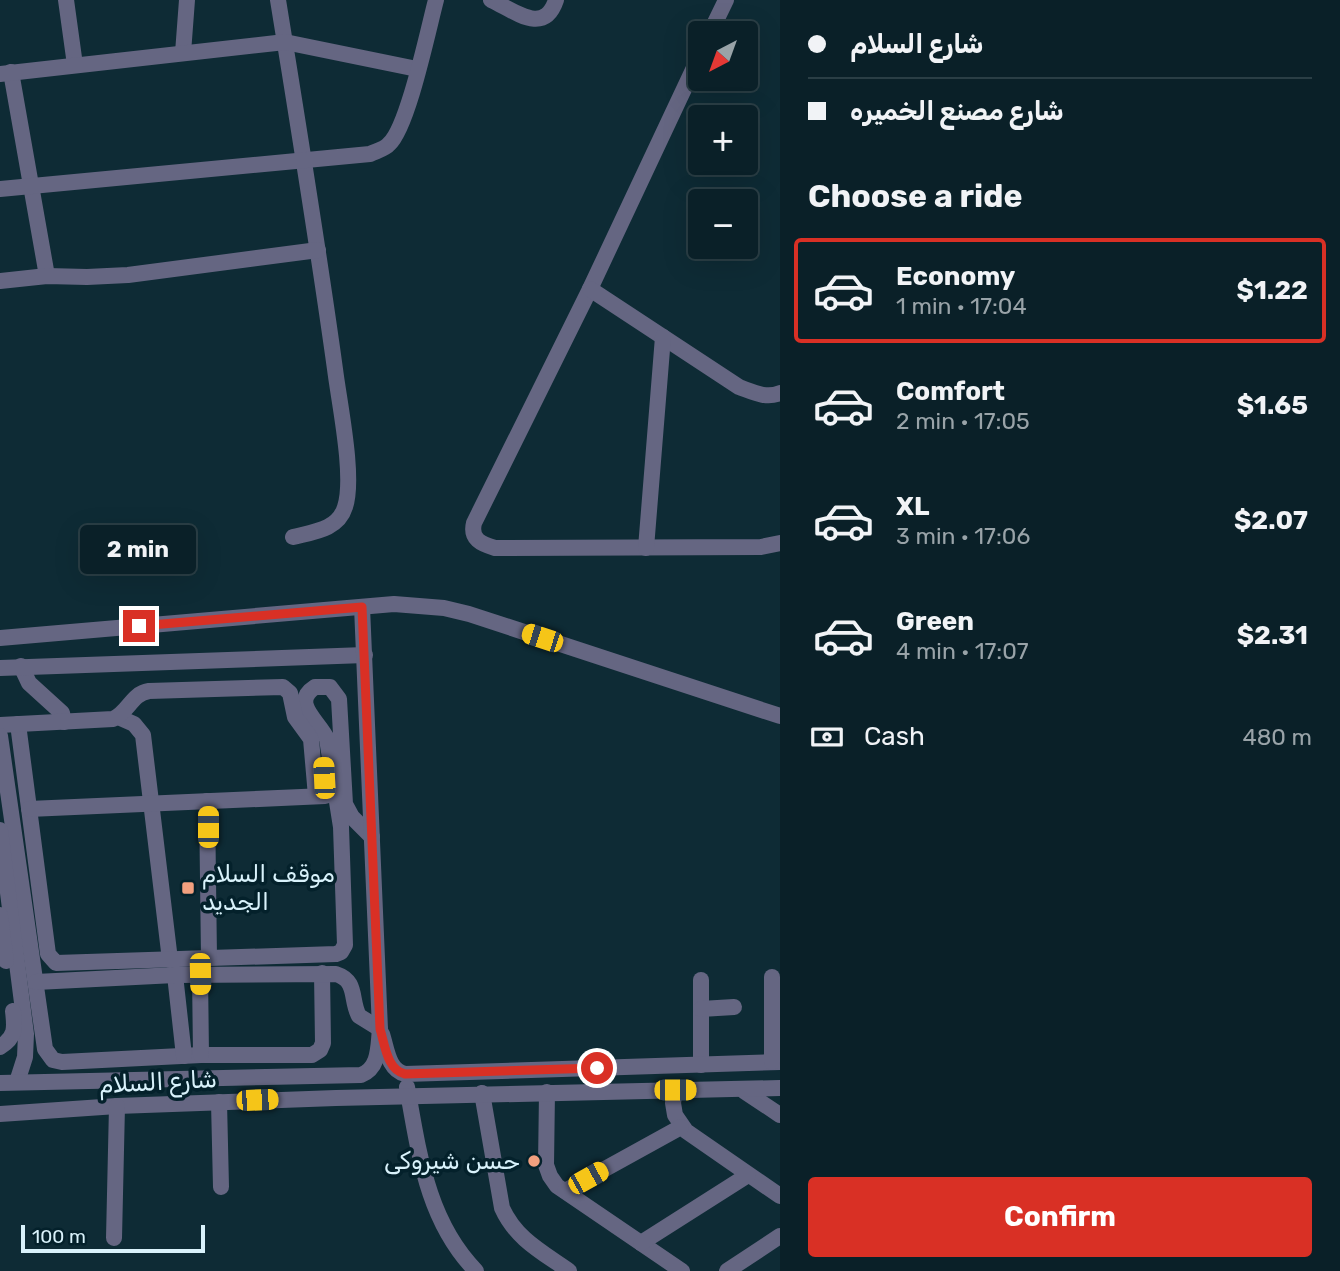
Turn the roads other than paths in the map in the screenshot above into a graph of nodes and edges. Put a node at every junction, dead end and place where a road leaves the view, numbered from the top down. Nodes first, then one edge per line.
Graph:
1 (66, 0) edge
2 (187, 0) edge
3 (278, 0) edge
4 (436, 0) edge
5 (491, 0) edge
6 (556, 0) edge
7 (726, 0) edge
8 (716, 21) edge
9 (285, 42) junction
10 (183, 53) junction
11 (75, 65) junction
12 (417, 69) junction
13 (6, 73) edge
14 (688, 81) edge
15 (303, 159) junction
16 (32, 186) junction
17 (0, 189) edge
18 (318, 250) junction
19 (47, 276) junction
20 (0, 281) edge
21 (590, 289) junction
22 (663, 337) junction
23 (780, 393) edge
24 (293, 537) dead end
25 (780, 543) edge
26 (646, 548) junction
27 (362, 607) junction
28 (0, 638) edge
29 (365, 655) junction
30 (21, 666) junction
31 (0, 668) edge
32 (780, 716) edge
33 (118, 717) junction
34 (70, 722) junction
35 (18, 724) junction
36 (0, 725) edge
37 (0, 736) edge
38 (327, 761) junction
39 (322, 800) junction
40 (207, 801) junction
41 (150, 804) junction
42 (29, 809) junction
43 (0, 830) edge
44 (372, 837) junction
45 (0, 915) edge
46 (209, 958) junction
47 (173, 967) junction
48 (322, 973) junction
49 (200, 974) junction
50 (772, 977) dead end
51 (701, 979) dead end
52 (36, 982) junction
53 (734, 1007) dead end
54 (701, 1009) junction
55 (380, 1029) junction
56 (0, 1047) edge
57 (201, 1055) junction
58 (184, 1056) junction
59 (776, 1062) edge
60 (701, 1065) junction
61 (405, 1074) junction
62 (293, 1076) junction
63 (17, 1082) junction
64 (0, 1083) edge
65 (780, 1088) edge
66 (675, 1090) junction
67 (744, 1091) junction
68 (547, 1092) junction
69 (482, 1093) junction
70 (409, 1096) junction
71 (257, 1100) junction
72 (219, 1102) junction
73 (117, 1106) junction
74 (0, 1114) edge
75 (780, 1115) edge
76 (681, 1126) junction
77 (748, 1175) junction
78 (220, 1187) dead end
79 (565, 1191) junction
80 (780, 1196) edge
81 (780, 1236) edge
82 (114, 1238) dead end
83 (641, 1243) junction
84 (476, 1271) edge
85 (569, 1271) edge
86 (682, 1271) edge
87 (727, 1271) edge

1 - 11 street
2 - 10 street
3 - 9 street
4 - 12 street
5 - 6 street
7 - 8 street
9 - 10 street
9 - 12 street
9 - 15 street
10 - 11 street
11 - 13 street
12 - 15 street
13 - 16 street
14 - 21 street
15 - 16 street
15 - 18 street
16 - 17 street
16 - 19 street
18 - 19 street
18 - 24 street
19 - 20 street
21 - 22 street
21 - 26 street
22 - 23 street
22 - 26 street
25 - 26 street
27 - 28 street
27 - 29 street
27 - 32 street
29 - 30 street
29 - 44 street
30 - 31 street
30 - 34 street
33 - 34 street
33 - 39 street
33 - 41 street
34 - 35 street
35 - 36 street
35 - 42 street
37 - 52 street
38 - 39 street
38 - 44 street
38 - 46 street
39 - 40 street
40 - 41 street
40 - 46 street
41 - 42 street
41 - 47 street
42 - 47 street
43 - 63 street
44 - 55 street
45 - 56 street
46 - 47 street
47 - 49 street
47 - 52 street
47 - 58 street
48 - 49 street
48 - 55 street
48 - 57 street
49 - 57 street
50 - 59 street
51 - 54 street
52 - 58 street
53 - 54 street
54 - 60 street
55 - 61 street
55 - 62 street
57 - 58 street
59 - 60 street
60 - 61 street
61 - 70 street
62 - 63 street
62 - 71 street
63 - 64 street
65 - 67 street, شارع السلام
66 - 67 street, شارع السلام
66 - 68 street, شارع السلام
66 - 76 street
67 - 75 street
68 - 69 street, شارع السلام
68 - 79 street
69 - 70 street, شارع السلام
69 - 85 street
70 - 71 street, شارع السلام
70 - 84 street
71 - 72 street, شارع السلام
72 - 73 street, شارع السلام
72 - 78 street
73 - 74 street, شارع السلام
73 - 82 street
76 - 77 street
76 - 79 street
77 - 80 street
77 - 83 street
79 - 83 street
81 - 87 street
83 - 86 street

